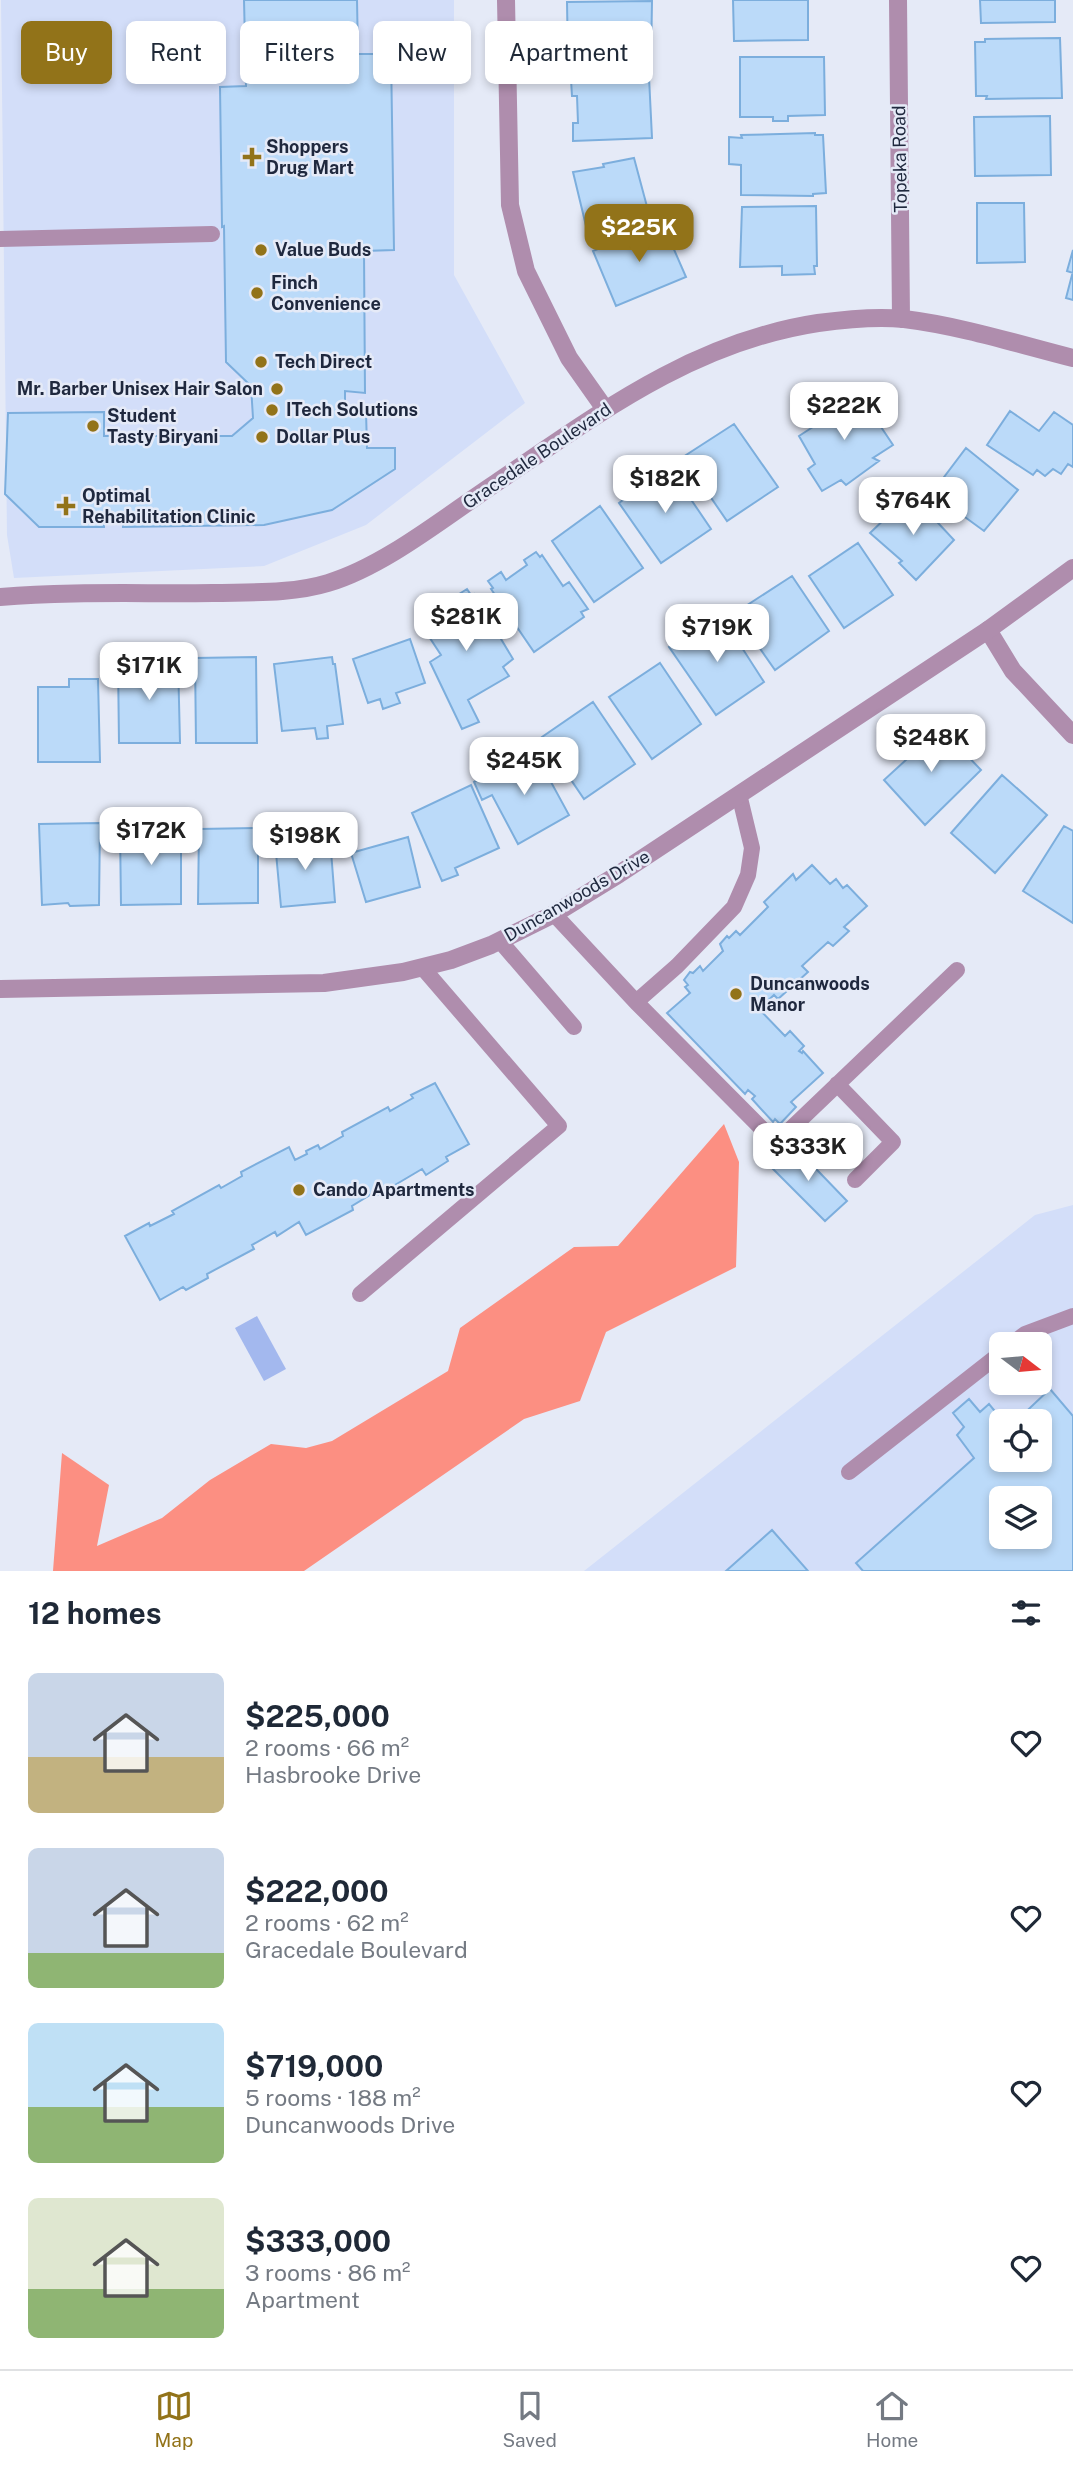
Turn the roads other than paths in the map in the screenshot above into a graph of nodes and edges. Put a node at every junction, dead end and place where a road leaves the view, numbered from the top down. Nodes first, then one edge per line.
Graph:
1 (506, 0) edge
2 (898, 0) edge
3 (212, 234) dead end
4 (0, 239) edge
5 (901, 319) junction
6 (1073, 358) edge
7 (605, 409) junction
8 (1073, 568) edge
9 (0, 597) edge
10 (988, 630) junction
11 (1073, 735) edge
12 (739, 794) junction
13 (554, 914) junction
14 (500, 941) junction
15 (422, 967) junction
16 (957, 970) dead end
17 (0, 989) edge
18 (636, 1002) junction
19 (574, 1027) dead end
20 (837, 1084) junction
21 (855, 1180) dead end
22 (360, 1294) dead end
23 (1073, 1316) edge
24 (1030, 1332) edge
25 (989, 1362) edge
26 (849, 1472) dead end

1 - 7 street
2 - 5 street, Topeka Road
3 - 4 lane
5 - 6 street, Gracedale Boulevard
5 - 7 street, Gracedale Boulevard
7 - 9 street, Gracedale Boulevard
8 - 10 street, Duncanwoods Drive
10 - 11 street
10 - 12 street, Duncanwoods Drive
12 - 13 street, Duncanwoods Drive
12 - 18 lane
13 - 14 street, Duncanwoods Drive
13 - 18 lane
14 - 15 street, Duncanwoods Drive
14 - 19 lane
15 - 17 street, Duncanwoods Drive
15 - 22 lane
16 - 20 lane
18 - 20 lane
20 - 21 lane
23 - 24 lane
25 - 26 lane

